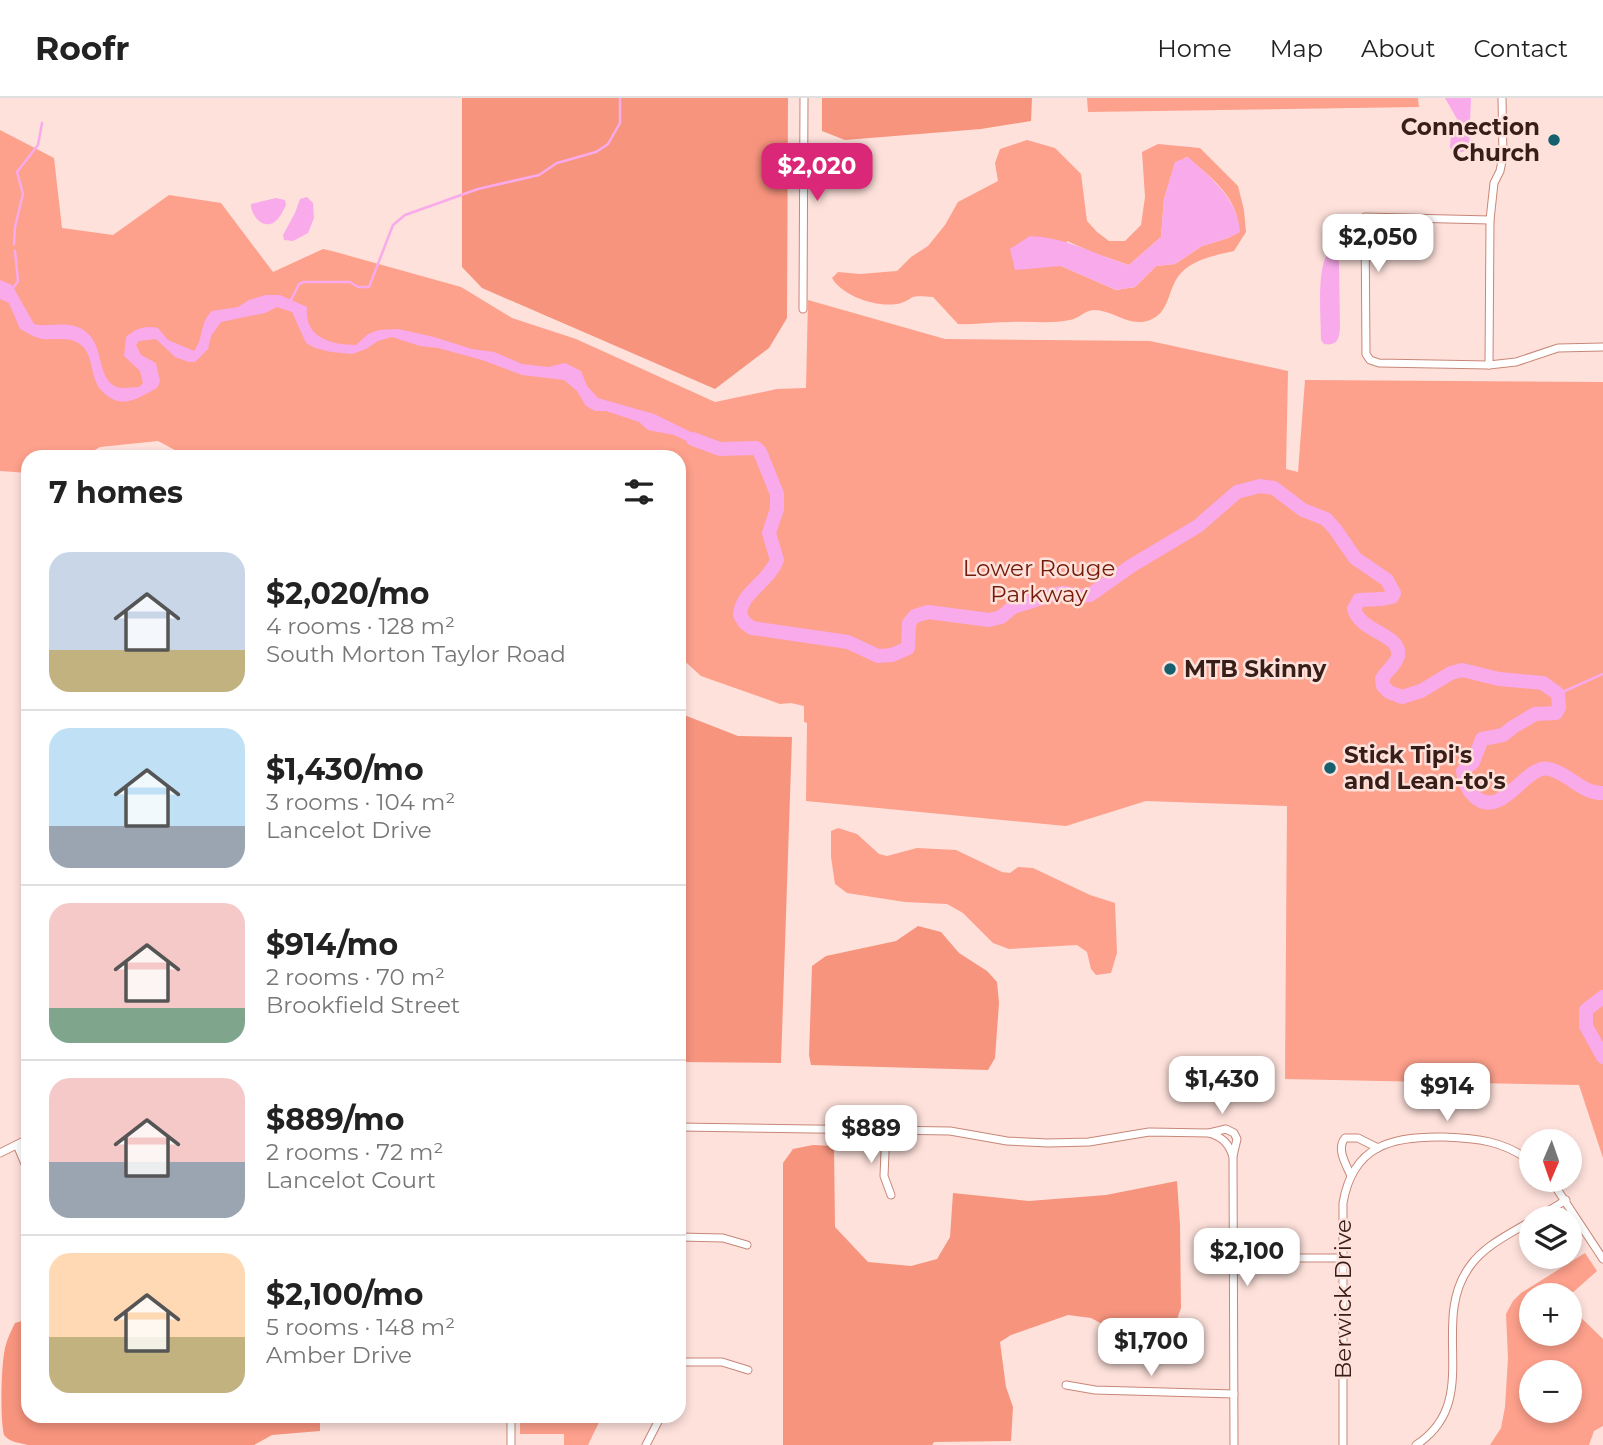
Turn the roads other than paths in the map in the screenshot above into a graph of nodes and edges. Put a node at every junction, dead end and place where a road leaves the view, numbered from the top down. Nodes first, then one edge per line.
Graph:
1 (804, 98) edge
2 (1502, 98) edge
3 (1490, 220) junction
4 (803, 309) dead end
5 (1603, 347) edge
6 (1489, 365) junction
7 (686, 1127) edge
8 (886, 1129) junction
9 (1209, 1133) junction
10 (21, 1143) edge
11 (17, 1145) junction
12 (1378, 1148) junction
13 (0, 1153) edge
14 (21, 1154) edge
15 (1519, 1155) edge
16 (1233, 1157) junction
17 (1351, 1176) junction
18 (1560, 1192) edge
19 (891, 1195) dead end
20 (1566, 1200) junction
21 (1556, 1206) edge
22 (1519, 1229) edge
23 (686, 1237) edge
24 (747, 1245) dead end
25 (1233, 1258) junction
26 (1343, 1258) junction
27 (1603, 1259) edge
28 (686, 1362) edge
29 (748, 1370) dead end
30 (1066, 1385) dead end
31 (1234, 1394) junction
32 (510, 1423) edge
33 (657, 1423) edge
34 (511, 1445) edge
35 (646, 1445) edge
36 (1234, 1445) edge
37 (1343, 1445) edge
38 (1416, 1445) edge

1 - 4 street
2 - 3 street
3 - 6 street
3 - 6 street
5 - 6 street
7 - 8 street
8 - 9 street
8 - 19 street
9 - 16 street
9 - 16 street
10 - 11 street
11 - 13 street
11 - 14 street
12 - 15 street, Berwick Drive
12 - 17 street, Berwick Drive
12 - 17 street
16 - 25 street
17 - 26 street, Berwick Drive
18 - 20 street
20 - 21 street
20 - 27 street
22 - 38 street
23 - 24 street
25 - 26 street
25 - 31 street
26 - 37 street, Berwick Drive
28 - 29 street
30 - 31 street
31 - 36 street
32 - 34 street
33 - 35 street

